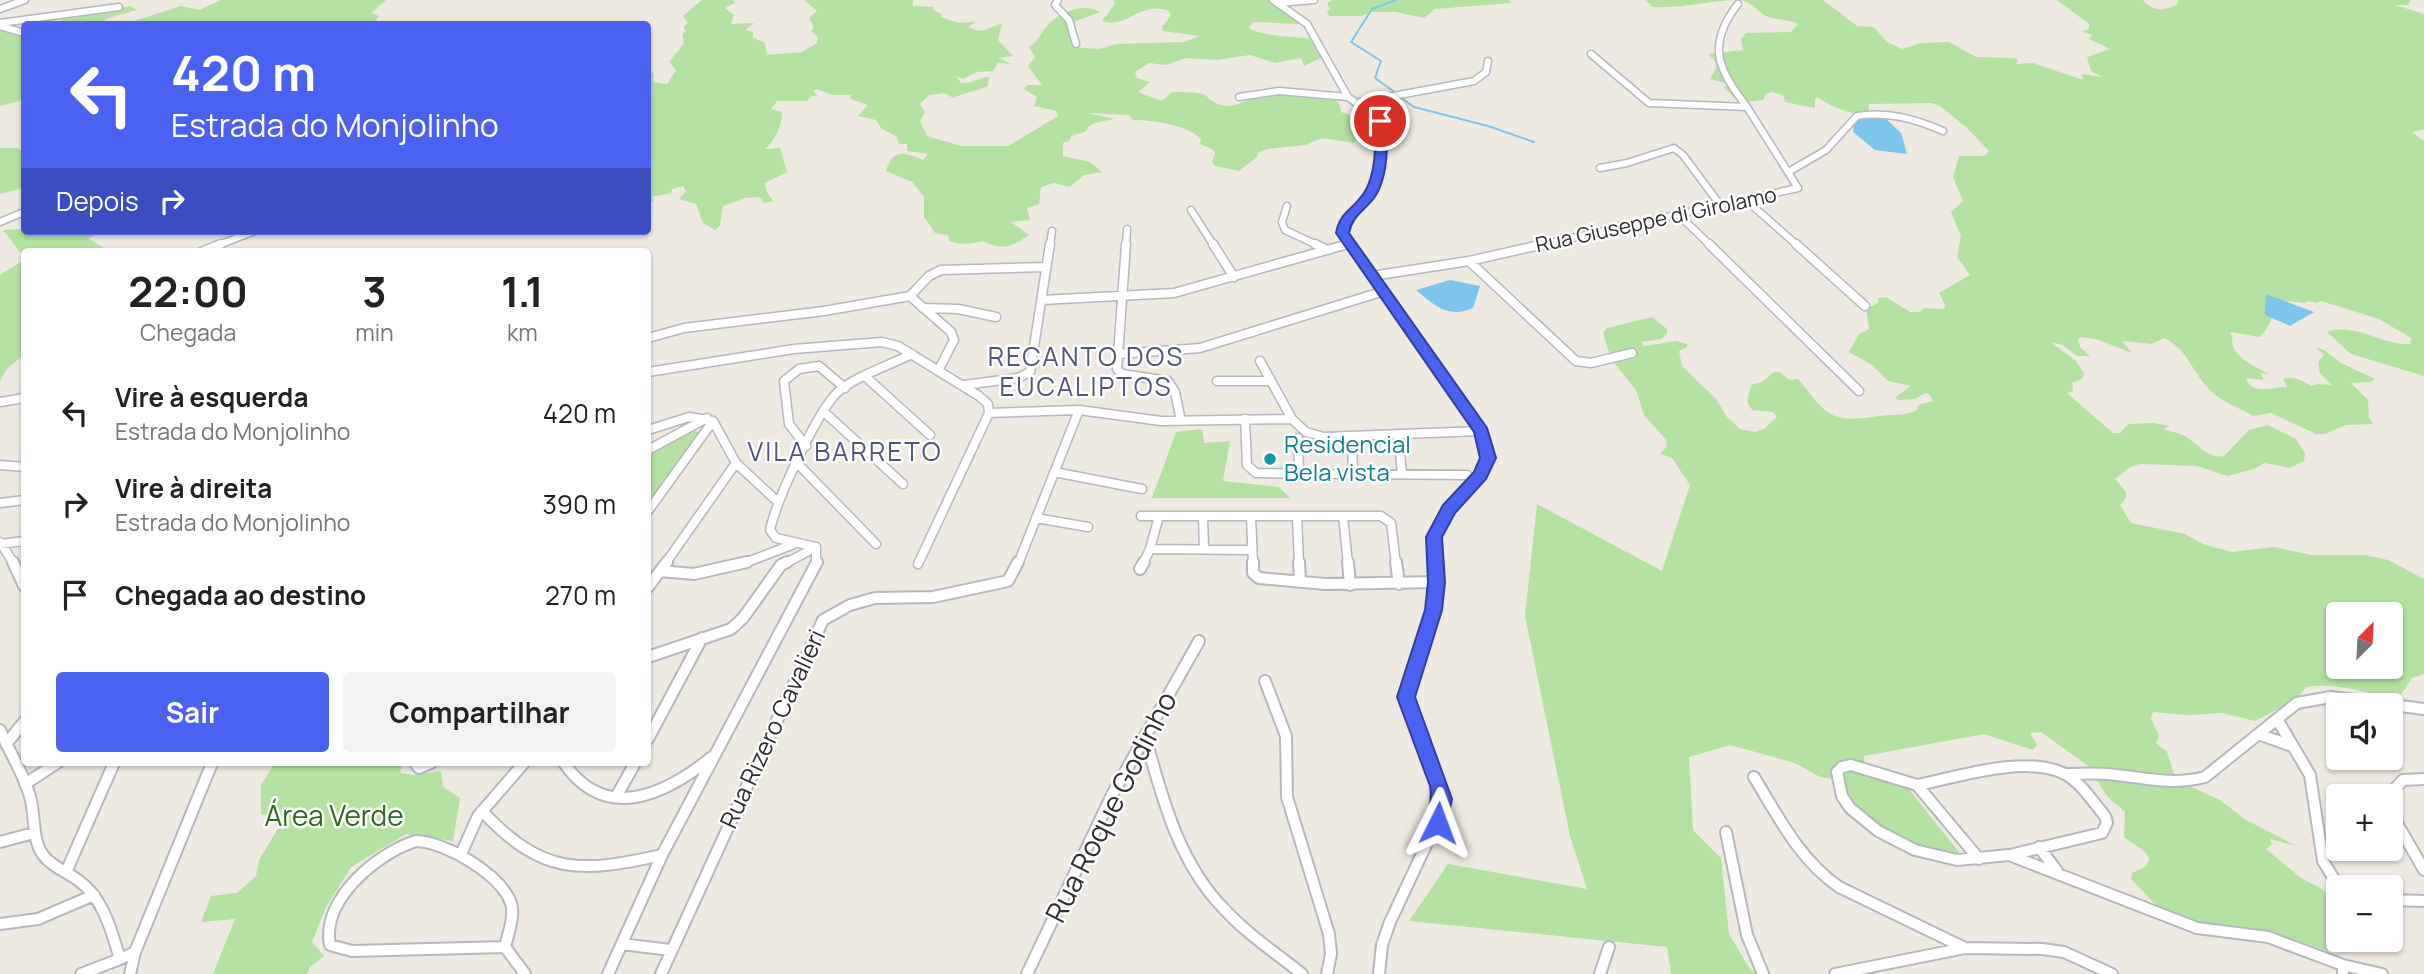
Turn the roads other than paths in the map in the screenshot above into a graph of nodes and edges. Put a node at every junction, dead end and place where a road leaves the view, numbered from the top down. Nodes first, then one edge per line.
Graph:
1 (25, 0) edge
2 (1058, 0) edge
3 (1314, 0) edge
4 (1275, 1) edge
5 (1738, 4) dead end
6 (119, 7) dead end
7 (0, 9) edge
8 (26, 21) edge
9 (21, 22) edge
10 (0, 25) edge
11 (21, 32) edge
12 (1076, 44) dead end
13 (1591, 54) dead end
14 (1488, 61) dead end
15 (1239, 97) dead end
16 (1348, 97) junction
17 (1356, 103) junction
18 (1747, 107) junction
19 (1943, 131) dead end
20 (1600, 168) dead end
21 (1790, 172) junction
22 (1747, 201) junction
23 (1287, 206) dead end
24 (1721, 206) junction
25 (1191, 211) dead end
26 (21, 213) edge
27 (1679, 215) junction
28 (0, 222) edge
29 (1127, 229) dead end
30 (1052, 231) dead end
31 (246, 235) edge
32 (1349, 244) junction
33 (211, 248) edge
34 (1327, 250) junction
35 (1469, 261) junction
36 (1046, 267) junction
37 (1371, 276) junction
38 (1234, 277) junction
39 (1381, 292) junction
40 (910, 296) junction
41 (1122, 296) junction
42 (1042, 300) junction
43 (1865, 306) dead end
44 (923, 308) junction
45 (996, 317) dead end
46 (651, 337) edge
47 (1632, 353) dead end
48 (912, 354) junction
49 (1118, 354) junction
50 (1260, 361) dead end
51 (671, 369) junction
52 (651, 372) edge
53 (938, 372) junction
54 (651, 378) edge
55 (867, 378) junction
56 (1217, 381) dead end
57 (1272, 381) junction
58 (963, 385) junction
59 (845, 388) junction
60 (1859, 391) dead end
61 (21, 398) edge
62 (0, 402) edge
63 (1079, 410) junction
64 (822, 411) junction
65 (989, 413) junction
66 (1245, 419) junction
67 (1292, 419) junction
68 (710, 420) junction
69 (1181, 421) junction
70 (651, 429) edge
71 (1481, 431) junction
72 (930, 435) dead end
73 (1298, 438) dead end
74 (1352, 443) dead end
75 (1399, 443) dead end
76 (806, 446) junction
77 (651, 449) edge
78 (736, 463) junction
79 (798, 464) junction
80 (0, 465) edge
81 (21, 467) edge
82 (1054, 471) junction
83 (1299, 473) junction
84 (1353, 473) junction
85 (1402, 474) junction
86 (1467, 475) dead end
87 (903, 484) dead end
88 (1142, 489) dead end
89 (21, 500) edge
90 (778, 502) junction
91 (0, 503) edge
92 (651, 507) edge
93 (1141, 516) dead end
94 (1159, 516) junction
95 (1203, 516) junction
96 (1251, 516) junction
97 (1297, 516) junction
98 (1343, 516) junction
99 (1036, 518) junction
100 (1088, 527) dead end
101 (21, 541) edge
102 (1, 543) edge
103 (796, 543) junction
104 (876, 544) dead end
105 (816, 547) junction
106 (1150, 549) junction
107 (1204, 549) junction
108 (1252, 550) junction
109 (918, 564) dead end
110 (1140, 569) dead end
111 (660, 571) junction
112 (21, 579) edge
113 (1300, 582) junction
114 (1437, 582) junction
115 (651, 583) edge
116 (1350, 584) junction
117 (1399, 584) junction
118 (702, 638) junction
119 (1199, 641) dead end
120 (651, 656) edge
121 (1265, 681) dead end
122 (2424, 709) edge
123 (2277, 719) junction
124 (21, 727) edge
125 (0, 730) edge
126 (651, 733) edge
127 (2260, 735) junction
128 (1145, 736) junction
129 (6, 744) junction
130 (2293, 747) junction
131 (714, 756) junction
132 (52, 766) edge
133 (113, 766) edge
134 (211, 766) edge
135 (522, 766) edge
136 (528, 766) edge
137 (566, 766) edge
138 (633, 766) edge
139 (2064, 774) junction
140 (1754, 777) dead end
141 (2424, 779) edge
142 (510, 781) junction
143 (25, 784) junction
144 (2399, 784) edge
145 (1917, 785) junction
146 (616, 797) junction
147 (482, 811) junction
148 (1726, 832) dead end
149 (34, 833) junction
150 (2403, 834) edge
151 (0, 842) edge
152 (2039, 847) junction
153 (461, 854) junction
154 (662, 855) junction
155 (2009, 855) junction
156 (1979, 859) junction
157 (2424, 870) edge
158 (2058, 872) junction
159 (66, 873) junction
160 (2328, 875) edge
161 (94, 895) junction
162 (2403, 900) edge
163 (2424, 901) edge
164 (0, 925) edge
165 (622, 944) junction
166 (505, 947) junction
167 (1609, 947) dead end
168 (1965, 948) junction
169 (670, 950) junction
170 (135, 953) junction
171 (120, 959) junction
172 (2343, 969) edge
173 (81, 974) edge
174 (130, 974) edge
175 (525, 974) edge
176 (608, 974) edge
177 (661, 974) edge
178 (1027, 974) edge
179 (1302, 974) edge
180 (1327, 974) edge
181 (1379, 974) edge
182 (1600, 974) edge
183 (1763, 974) edge
184 (1835, 974) edge
185 (2112, 974) edge
186 (2382, 974) edge

1 - 7 street
2 - 12 street
3 - 4 street
4 - 16 street
5 - 18 street, Rua Giuseppe di Girolamo
6 - 8 street
9 - 10 street
10 - 11 street
13 - 18 street
14 - 17 street
15 - 16 street
16 - 17 street
17 - 32 street
18 - 21 street, Rua Giuseppe di Girolamo
19 - 21 street
20 - 24 street
21 - 22 street, Rua Giuseppe di Girolamo
22 - 24 street, Rua Giuseppe di Girolamo
22 - 43 street
23 - 34 street
24 - 27 street, Rua Giuseppe di Girolamo
25 - 38 street
26 - 28 street
27 - 35 street, Rua Giuseppe di Girolamo
27 - 60 street
29 - 41 street
30 - 36 street
31 - 33 street
32 - 34 street
32 - 37 street
34 - 38 street
35 - 37 street, Rua Giuseppe di Girolamo
35 - 47 street
36 - 40 street
36 - 42 street
37 - 39 street
38 - 41 street
39 - 49 street
39 - 71 street
40 - 44 street
40 - 46 street
41 - 42 street
41 - 49 street
42 - 58 street
44 - 45 street
44 - 53 street
48 - 51 street
48 - 53 street
48 - 55 street
49 - 69 street
50 - 57 street
51 - 52 street
51 - 54 street
53 - 58 street
55 - 59 street
55 - 72 street
56 - 57 street
57 - 67 street
58 - 65 street
59 - 64 street
59 - 76 street
61 - 62 street
63 - 65 street
63 - 69 street
63 - 82 street
64 - 76 street
64 - 87 street
65 - 109 street
66 - 67 street
66 - 69 street
66 - 83 street
67 - 71 street
68 - 70 street
68 - 77 street
68 - 78 street
68 - 92 street
71 - 114 street
73 - 83 street
74 - 84 street
75 - 85 street
76 - 79 street
78 - 90 street
78 - 111 street
79 - 90 street
79 - 104 street
80 - 81 street
82 - 88 street
82 - 99 street
83 - 84 street
84 - 85 street
85 - 86 street
89 - 91 street
90 - 103 street
93 - 94 street
94 - 95 street
94 - 106 street
95 - 96 street
95 - 107 street
96 - 97 street
96 - 108 street
97 - 98 street
97 - 113 street
98 - 116 street
98 - 117 street
99 - 100 street
99 - 169 street, Rua Rizero Cavalieri
101 - 102 street
102 - 112 street
103 - 105 street
103 - 111 street
105 - 118 street
105 - 131 street
106 - 107 street
106 - 110 street
107 - 108 street
108 - 113 street
111 - 115 street
113 - 116 street
114 - 117 street
114 - 181 street
116 - 117 street
118 - 120 street
118 - 126 street
119 - 128 street, Rua Roque Godinho
121 - 180 street
122 - 123 street
123 - 127 street
123 - 130 street
124 - 129 street
125 - 129 street
127 - 130 street
127 - 139 street
128 - 178 street, Rua Roque Godinho
128 - 179 street
129 - 143 street
130 - 160 street
131 - 146 street
131 - 154 street
132 - 143 street
133 - 159 street
134 - 170 street
135 - 142 street
136 - 142 street
137 - 146 street
138 - 146 street
139 - 145 street
139 - 152 street
140 - 168 street
141 - 144 street
142 - 147 street
143 - 149 street
145 - 156 street
145 - 156 street
147 - 153 street
147 - 154 street
148 - 183 street
149 - 151 street
149 - 159 street
150 - 157 street
152 - 155 street
152 - 158 street
153 - 166 street
153 - 166 street
154 - 165 street
155 - 156 street
155 - 158 street
158 - 172 street
159 - 161 street
161 - 164 street
161 - 171 street
162 - 163 street
165 - 169 street
165 - 176 street
166 - 175 street
167 - 182 street
168 - 184 street
168 - 185 street
169 - 177 street, Rua Rizero Cavalieri
170 - 171 street
170 - 174 street
171 - 173 street
172 - 186 street

